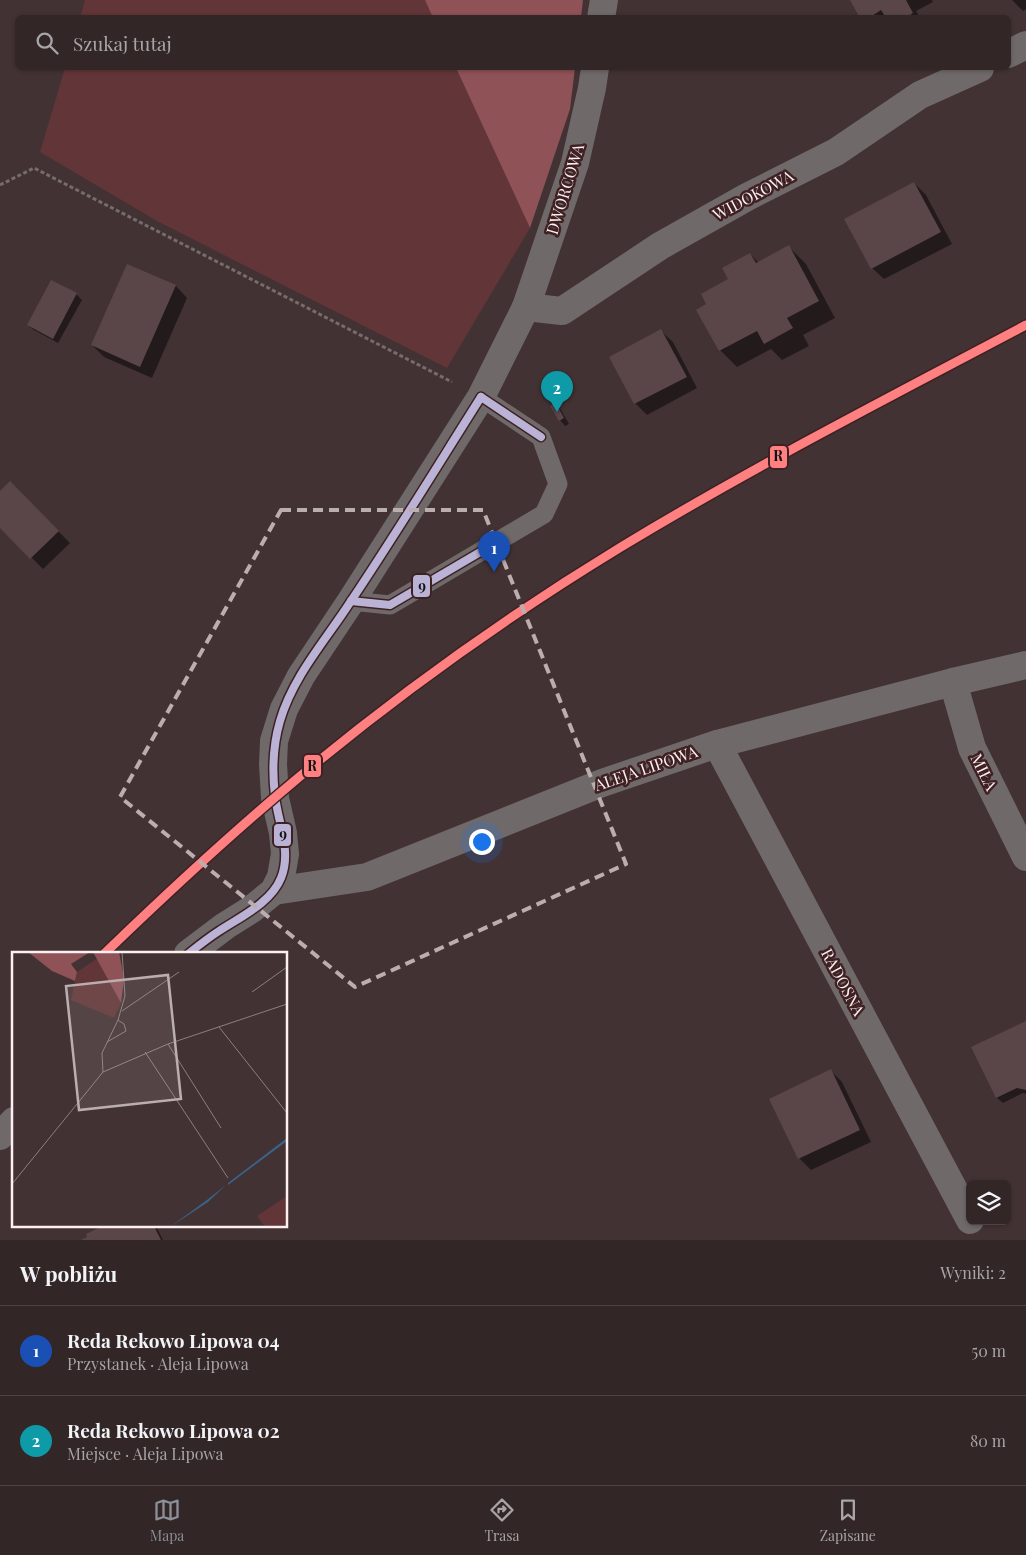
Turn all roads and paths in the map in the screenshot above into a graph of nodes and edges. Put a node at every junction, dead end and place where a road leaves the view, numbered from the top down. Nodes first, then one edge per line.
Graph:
1 (604, 0) edge
2 (602, 15) edge
3 (1026, 45) edge
4 (1011, 52) edge
5 (595, 70) edge
6 (976, 70) edge
7 (0, 185) edge
8 (526, 307) junction
9 (481, 397) junction
10 (351, 601) junction
11 (1026, 665) edge
12 (953, 682) junction
13 (716, 744) junction
14 (1026, 857) edge
15 (274, 891) junction
16 (191, 952) edge
17 (12, 1123) edge
18 (0, 1136) edge
19 (966, 1213) edge
20 (972, 1225) edge
21 (980, 1240) edge

1 - 2 street
3 - 4 street
5 - 8 street, DWORCOWA
6 - 8 street, WIDOKOWA
7 - 9 path
8 - 9 street
9 - 10 street
9 - 10 lane
10 - 15 street
11 - 12 street, ALEJA LIPOWA
12 - 13 street, ALEJA LIPOWA
12 - 14 street, MIŁA
13 - 15 street, ALEJA LIPOWA
13 - 19 street, RADOSNA
15 - 16 street
17 - 18 street
20 - 21 street, RADOSNA

